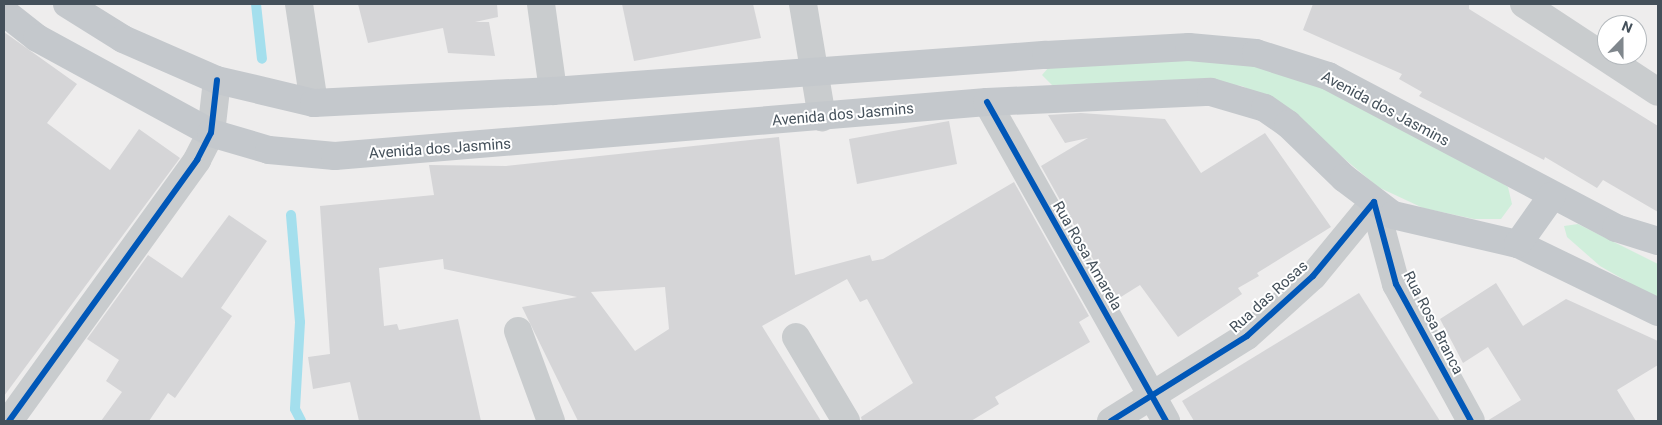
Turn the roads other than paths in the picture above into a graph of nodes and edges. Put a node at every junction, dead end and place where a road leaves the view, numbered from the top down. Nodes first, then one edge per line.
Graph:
1 (67, 4) edge
2 (299, 4) edge
3 (541, 4) edge
4 (803, 4) edge
5 (1524, 4) edge
6 (4, 12) edge
7 (814, 71) junction
8 (218, 80) junction
9 (553, 91) junction
10 (1658, 92) edge
11 (988, 102) junction
12 (314, 103) junction
13 (822, 117) junction
14 (211, 133) junction
15 (1552, 196) junction
16 (1374, 202) junction
17 (1658, 241) edge
18 (1518, 244) junction
19 (1658, 312) edge
20 (518, 331) dead end
21 (796, 337) dead end
22 (1152, 396) junction
23 (10, 421) edge
24 (550, 421) edge
25 (846, 421) edge
26 (1111, 421) edge
27 (1166, 421) edge
28 (1472, 421) edge

1 - 8 main road, Avenida dos Jasmins
2 - 12 street
3 - 9 street
4 - 7 street
5 - 10 street
6 - 14 main road, Avenida dos Jasmins
7 - 9 main road, Avenida dos Jasmins
7 - 13 street
7 - 15 main road, Avenida dos Jasmins
8 - 12 main road, Avenida dos Jasmins
8 - 14 street
9 - 12 main road, Avenida dos Jasmins
11 - 13 main road, Avenida dos Jasmins
11 - 16 main road, Avenida dos Jasmins
11 - 22 street, Rua Rosa Amarela
13 - 14 main road, Avenida dos Jasmins
14 - 23 street
15 - 17 main road, Avenida dos Jasmins
15 - 18 main road
16 - 18 main road, Avenida dos Jasmins
16 - 22 street, Rua das Rosas
16 - 28 street, Rua Rosa Branca
18 - 19 main road, Avenida dos Jasmins
20 - 24 street
21 - 25 street
22 - 26 street, Rua das Rosas
22 - 27 street, Rua Rosa Amarela

